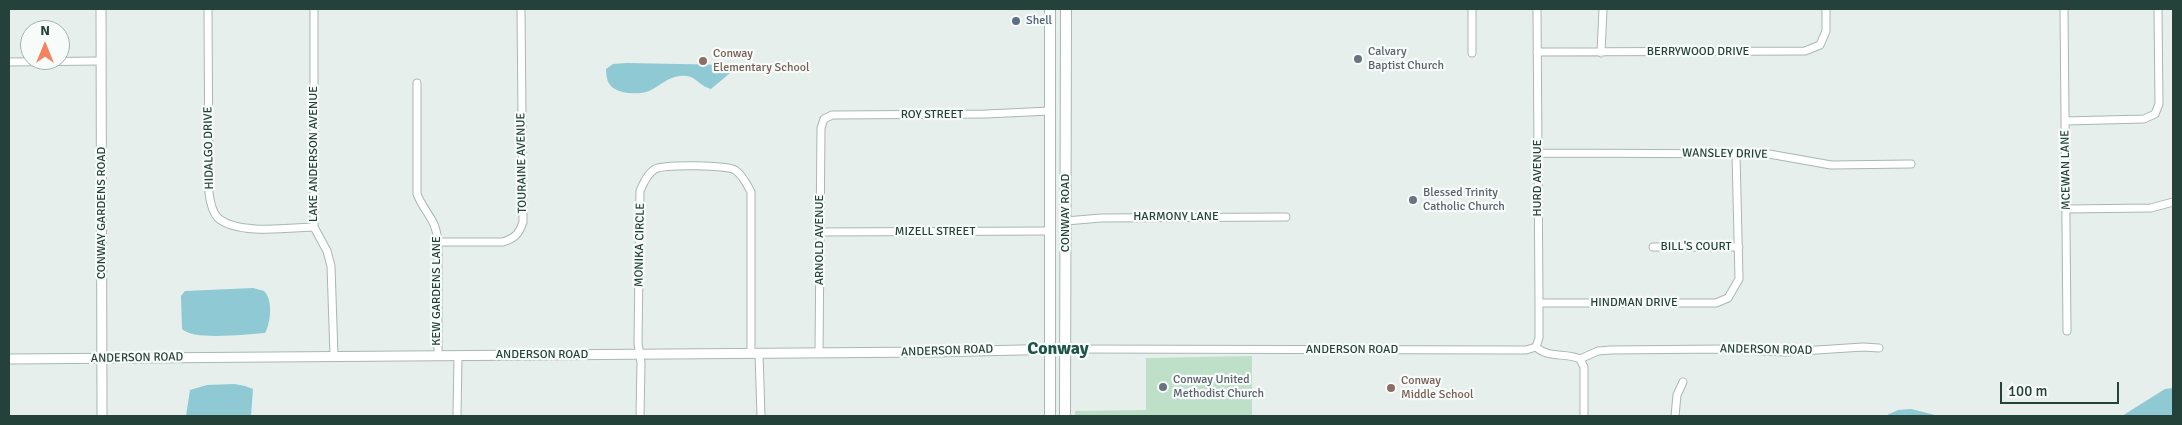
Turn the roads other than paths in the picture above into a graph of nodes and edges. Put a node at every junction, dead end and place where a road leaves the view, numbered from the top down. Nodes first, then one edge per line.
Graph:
1 (100, 9) edge
2 (208, 9) edge
3 (314, 9) edge
4 (521, 9) edge
5 (1050, 9) edge
6 (1066, 9) edge
7 (1472, 9) edge
8 (1537, 9) edge
9 (1602, 9) edge
10 (1826, 9) edge
11 (2064, 9) edge
12 (2158, 9) edge
13 (1537, 52) junction
14 (1472, 53) dead end
15 (1601, 53) junction
16 (101, 61) junction
17 (9, 62) edge
18 (416, 82) dead end
19 (1050, 111) junction
20 (2065, 121) junction
21 (821, 128) joint
22 (1538, 153) junction
23 (1736, 154) junction
24 (1911, 164) dead end
25 (1050, 184) junction
26 (2173, 202) edge
27 (2066, 209) junction
28 (1286, 217) dead end
29 (1066, 221) junction
30 (314, 227) junction
31 (1050, 231) junction
32 (819, 232) junction
33 (438, 242) junction
34 (1653, 247) dead end
35 (1739, 247) junction
36 (1539, 303) junction
37 (2067, 331) dead end
38 (1536, 346) junction
39 (1879, 348) dead end
40 (1049, 349) junction
41 (1065, 349) junction
42 (755, 353) junction
43 (819, 353) junction
44 (640, 354) junction
45 (438, 355) junction
46 (458, 355) junction
47 (334, 356) junction
48 (9, 359) edge
49 (103, 359) junction
50 (1580, 359) junction
51 (1683, 382) dead end
52 (102, 416) edge
53 (457, 416) edge
54 (640, 416) edge
55 (761, 416) edge
56 (1050, 416) edge
57 (1066, 416) edge
58 (1584, 416) edge
59 (1675, 416) edge

1 - 16 street, CONWAY GARDENS ROAD
2 - 30 street, HIDALGO DRIVE
3 - 30 street, LAKE ANDERSON AVENUE
4 - 33 street, TOURAINE AVENUE
5 - 19 main road, CONWAY ROAD
6 - 29 main road, CONWAY ROAD
7 - 14 street
8 - 13 street, HURD AVENUE
9 - 15 street
10 - 15 street, BERRYWOOD DRIVE
11 - 20 street, MCEWAN LANE
12 - 20 street
13 - 15 street, BERRYWOOD DRIVE
13 - 22 street, HURD AVENUE
16 - 17 street
16 - 49 street, CONWAY GARDENS ROAD
18 - 33 street, KEW GARDENS LANE
19 - 21 street, ROY STREET
19 - 25 main road, CONWAY ROAD
20 - 27 street, MCEWAN LANE
21 - 32 street, ARNOLD AVENUE
22 - 23 street, WANSLEY DRIVE
22 - 36 street, HURD AVENUE
23 - 24 street, WANSLEY DRIVE
23 - 35 street
25 - 29 main road
25 - 31 main road, CONWAY ROAD
26 - 27 street
27 - 37 street, MCEWAN LANE
28 - 29 street, HARMONY LANE
29 - 41 main road, CONWAY ROAD
30 - 47 street, LAKE ANDERSON AVENUE
31 - 32 street, MIZELL STREET
31 - 40 main road, CONWAY ROAD
32 - 43 street, ARNOLD AVENUE
33 - 45 street, KEW GARDENS LANE
34 - 35 street, BILL'S COURT
35 - 36 street, HINDMAN DRIVE
36 - 38 street, HURD AVENUE
38 - 41 street, ANDERSON ROAD
38 - 50 street, ANDERSON ROAD
39 - 50 street, ANDERSON ROAD
40 - 41 street, ANDERSON ROAD
40 - 43 street, ANDERSON ROAD
40 - 56 main road, CONWAY ROAD
41 - 57 main road, CONWAY ROAD
42 - 43 street, ANDERSON ROAD
42 - 44 street, ANDERSON ROAD
42 - 44 street, MONIKA CIRCLE
42 - 55 street
44 - 46 street, ANDERSON ROAD
44 - 54 street
45 - 46 street, ANDERSON ROAD
45 - 47 street, ANDERSON ROAD
46 - 53 street
47 - 49 street, ANDERSON ROAD
48 - 49 street, ANDERSON ROAD
49 - 52 street, CONWAY GARDENS ROAD
50 - 58 street
51 - 59 street

